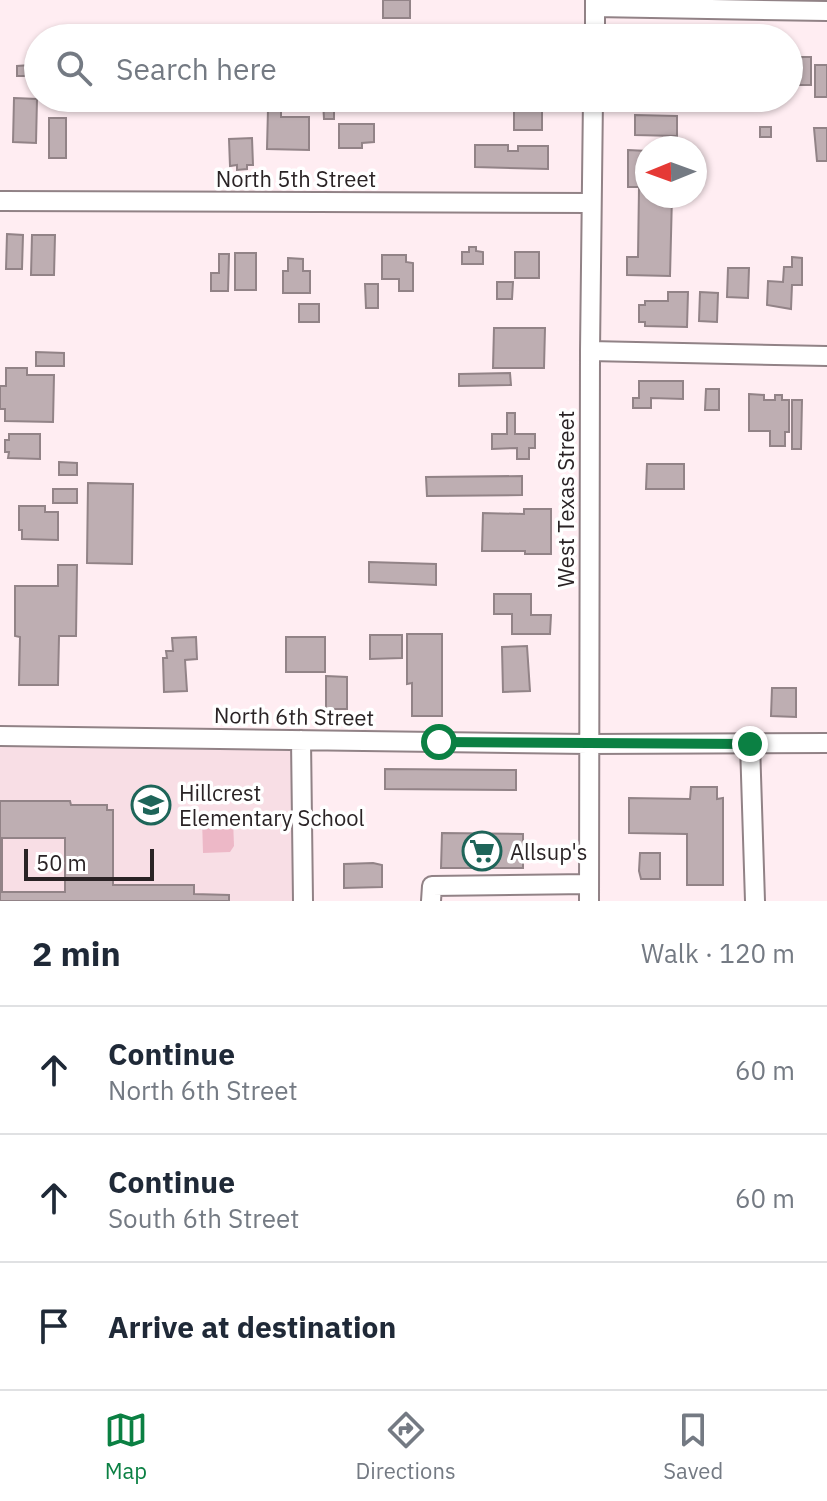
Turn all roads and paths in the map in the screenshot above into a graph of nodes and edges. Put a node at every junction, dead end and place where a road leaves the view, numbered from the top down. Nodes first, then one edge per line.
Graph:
1 (595, 4) edge
2 (827, 11) edge
3 (593, 112) edge
4 (0, 201) edge
5 (591, 203) junction
6 (590, 351) junction
7 (827, 356) edge
8 (0, 736) edge
9 (301, 740) junction
10 (827, 743) edge
11 (588, 744) junction
12 (750, 744) junction
13 (589, 893) edge
14 (303, 901) edge
15 (431, 901) edge
16 (755, 901) edge

1 - 2 street
3 - 5 street, West Texas Street
4 - 5 street, North 5th Street
5 - 6 street, West Texas Street
6 - 7 street
6 - 11 street, West Texas Street
8 - 9 street, North 6th Street
9 - 11 street, North 6th Street
9 - 14 street
10 - 12 street, North 6th Street
11 - 12 street, North 6th Street
11 - 13 street, West Texas Street
12 - 16 street
13 - 15 street

